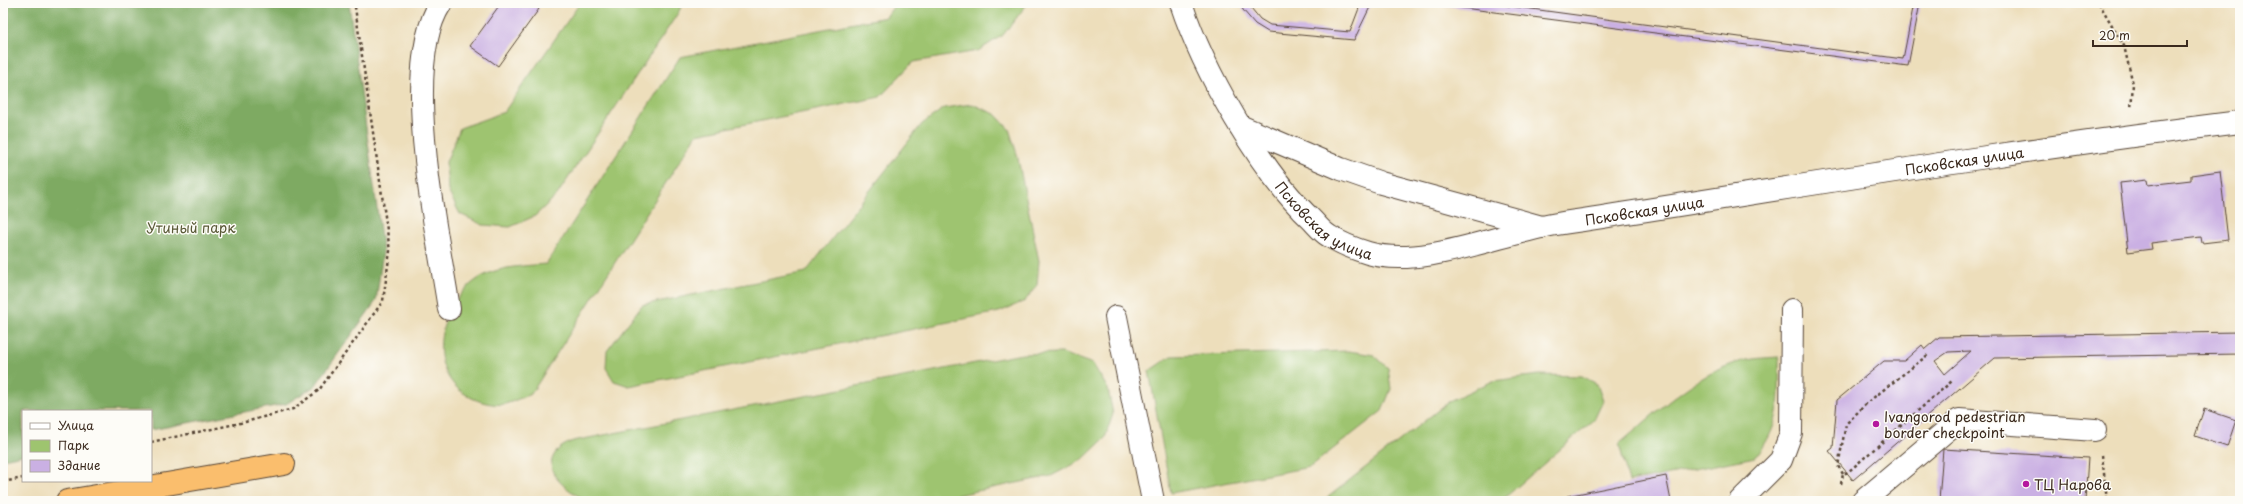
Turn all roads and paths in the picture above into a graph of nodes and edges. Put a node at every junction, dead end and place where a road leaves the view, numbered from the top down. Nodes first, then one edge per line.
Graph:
1 (358, 3) edge
2 (441, 3) edge
3 (1181, 3) edge
4 (2099, 3) edge
5 (2240, 122) edge
6 (1240, 126) junction
7 (2130, 136) junction
8 (1543, 227) junction
9 (449, 309) dead end
10 (1792, 310) dead end
11 (1116, 317) dead end
12 (1929, 354) dead end
13 (1952, 381) dead end
14 (2095, 430) joint
15 (152, 442) edge
16 (284, 464) dead end
17 (1843, 474) junction
18 (22, 478) edge
19 (1840, 481) dead end
20 (3, 482) edge
21 (67, 501) edge
22 (1153, 501) edge
23 (1740, 501) edge
24 (1863, 501) edge
25 (2107, 501) edge

1 - 15 path
2 - 9 lane
3 - 6 lane, Псковская улица
4 - 7 path
5 - 7 lane, Псковская улица
6 - 8 lane
6 - 8 lane, Псковская улица
7 - 8 lane, Псковская улица
10 - 23 lane
11 - 22 lane
12 - 17 path
13 - 17 path
14 - 24 lane
14 - 25 path
16 - 21 highway
17 - 19 path
18 - 20 path

